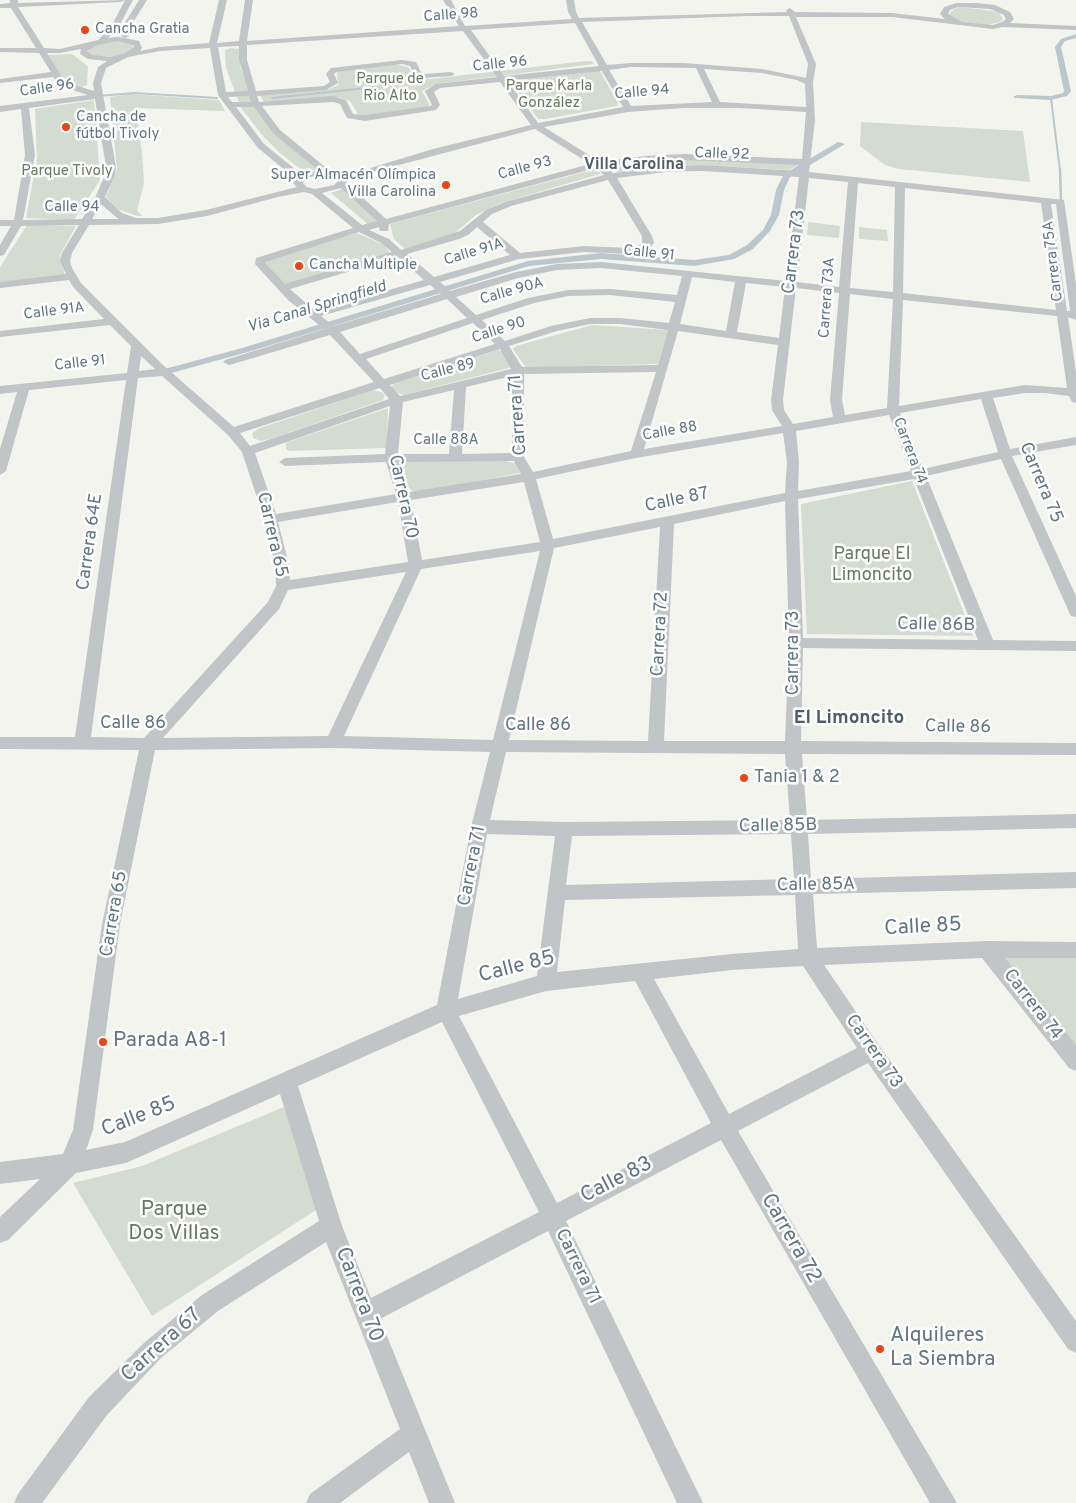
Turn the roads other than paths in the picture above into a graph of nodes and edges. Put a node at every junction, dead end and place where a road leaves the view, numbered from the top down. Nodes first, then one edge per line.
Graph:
1 (121, 0) edge
2 (129, 0) edge
3 (143, 0) edge
4 (223, 0) edge
5 (249, 0) edge
6 (447, 0) edge
7 (570, 0) edge
8 (942, 0) edge
9 (954, 0) edge
10 (14, 3) edge
11 (966, 5) junction
12 (0, 6) edge
13 (947, 10) junction
14 (791, 12) junction
15 (1009, 16) junction
16 (577, 19) junction
17 (957, 22) junction
18 (1076, 24) edge
19 (1002, 25) junction
20 (464, 27) junction
21 (1076, 28) edge
22 (126, 40) junction
23 (101, 41) junction
24 (243, 42) junction
25 (136, 43) junction
26 (213, 44) junction
27 (90, 45) junction
28 (0, 50) edge
29 (43, 51) junction
30 (125, 56) junction
31 (601, 56) junction
32 (587, 58) dead end
33 (699, 66) junction
34 (603, 67) junction
35 (504, 68) dead end
36 (494, 69) junction
37 (485, 70) dead end
38 (457, 73) dead end
39 (55, 74) junction
40 (502, 79) junction
41 (0, 81) edge
42 (809, 83) junction
43 (252, 94) junction
44 (222, 95) junction
45 (98, 96) junction
46 (256, 104) junction
47 (717, 104) junction
48 (25, 106) junction
49 (229, 106) junction
50 (0, 109) edge
51 (628, 109) junction
52 (812, 110) junction
53 (536, 126) junction
54 (598, 165) junction
55 (804, 168) junction
56 (362, 172) junction
57 (330, 173) junction
58 (611, 176) junction
59 (853, 181) junction
60 (343, 182) junction
61 (300, 184) junction
62 (900, 185) junction
63 (315, 192) junction
64 (100, 198) junction
65 (1046, 200) junction
66 (1061, 202) joint
67 (112, 209) junction
68 (91, 212) junction
69 (384, 222) junction
70 (477, 222) junction
71 (0, 223) edge
72 (18, 223) junction
73 (116, 223) junction
74 (143, 223) junction
75 (84, 224) junction
76 (360, 229) junction
77 (74, 239) junction
78 (385, 242) junction
79 (0, 253) edge
80 (400, 255) junction
81 (518, 256) junction
82 (260, 260) joint
83 (1055, 262) junction
84 (1072, 264) edge
85 (688, 274) junction
86 (71, 277) junction
87 (741, 280) junction
88 (0, 285) edge
89 (792, 285) junction
90 (1059, 286) junction
91 (283, 288) junction
92 (440, 288) junction
93 (1073, 288) edge
94 (844, 290) junction
95 (898, 297) junction
96 (680, 299) junction
97 (1063, 314) junction
98 (1076, 315) edge
99 (476, 318) junction
100 (112, 321) junction
101 (323, 323) junction
102 (674, 327) junction
103 (0, 334) edge
104 (730, 334) junction
105 (784, 342) junction
106 (1072, 344) edge
107 (137, 345) junction
108 (503, 345) junction
109 (358, 358) junction
110 (229, 362) dead end
111 (663, 368) junction
112 (518, 371) junction
113 (164, 372) junction
114 (133, 375) junction
115 (383, 384) junction
116 (460, 385) junction
117 (24, 387) junction
118 (1074, 389) edge
119 (0, 390) edge
120 (986, 394) junction
121 (397, 400) junction
122 (893, 410) junction
123 (839, 418) junction
124 (789, 427) junction
125 (232, 432) junction
126 (1076, 441) edge
127 (248, 451) junction
128 (636, 454) junction
129 (1006, 454) junction
130 (518, 456) junction
131 (455, 457) junction
132 (391, 458) junction
133 (285, 462) dead end
134 (0, 471) edge
135 (918, 474) junction
136 (529, 477) junction
137 (791, 496) junction
138 (404, 498) junction
139 (271, 519) junction
140 (667, 522) junction
141 (548, 545) junction
142 (416, 566) junction
143 (283, 586) junction
144 (1076, 612) edge
145 (796, 643) junction
146 (988, 645) junction
147 (1076, 646) edge
148 (333, 742) junction
149 (0, 743) edge
150 (82, 744) junction
151 (148, 744) junction
152 (656, 745) junction
153 (500, 746) junction
154 (793, 746) junction
155 (1076, 749) edge
156 (1076, 821) edge
157 (480, 827) junction
158 (800, 827) junction
159 (564, 829) junction
160 (1076, 880) edge
161 (803, 887) junction
162 (556, 893) junction
163 (987, 949) junction
164 (1076, 950) edge
165 (808, 957) junction
166 (640, 972) junction
167 (546, 982) junction
168 (446, 1011) junction
169 (871, 1051) junction
170 (1076, 1061) edge
171 (287, 1082) junction
172 (724, 1126) junction
173 (70, 1164) junction
174 (0, 1173) edge
175 (552, 1215) junction
176 (331, 1226) junction
177 (0, 1232) edge
178 (365, 1314) junction
179 (1076, 1340) edge
180 (413, 1434) junction
181 (28, 1503) edge
182 (319, 1503) edge
183 (442, 1503) edge
184 (690, 1503) edge
185 (944, 1503) edge

1 - 10 street
2 - 23 street
3 - 22 street
4 - 26 street
5 - 24 street
6 - 20 street
7 - 16 street
8 - 13 street
9 - 11 street
10 - 12 street
10 - 29 street
11 - 13 street, Calle 98
11 - 15 street
13 - 14 street, Calle 98
13 - 17 street
14 - 16 street, Calle 98
14 - 17 street, Calle 98
14 - 42 street, Carrera 73
15 - 18 street
15 - 19 street
16 - 20 street, Calle 98
16 - 31 street
17 - 19 street, Calle 98
19 - 21 street
20 - 24 street, Calle 98
20 - 36 street
22 - 23 street, Calle 98
22 - 25 street, Calle 98
23 - 27 street
24 - 26 street, Calle 98
24 - 43 street
25 - 26 street, Calle 98
25 - 30 street
26 - 30 street, Calle 98
26 - 44 street
27 - 29 street
27 - 30 street
28 - 29 street
29 - 39 street
30 - 45 street
31 - 32 street
31 - 34 street
33 - 34 street, Calle 96
33 - 42 street, Calle 96
33 - 47 street
34 - 40 street, Calle 96
34 - 51 street
35 - 36 street, Calle 96
36 - 37 street, Calle 96
36 - 40 street
38 - 43 street, Calle 96
39 - 41 street
39 - 45 street
40 - 46 street, Calle 96
40 - 53 street
42 - 52 street, Carrera 73
43 - 44 street, Calle 96
43 - 46 street
44 - 49 street
45 - 48 street, Calle 96
45 - 64 street
46 - 49 street, Calle 96
46 - 57 street
47 - 51 street, Calle 94
47 - 52 street, Calle 94
48 - 50 street, Calle 96
48 - 72 street
49 - 61 street
51 - 53 street, Calle 94
52 - 55 street, Carrera 73
53 - 54 street
53 - 56 street, Calle 94
54 - 55 street, Calle 93
54 - 58 street
54 - 69 street, Calle 93
55 - 58 street, Calle 92
55 - 59 street, Calle 92
55 - 89 street, Carrera 73
56 - 57 street, Calle 94
56 - 60 street, Calle 94
57 - 60 street
57 - 61 street, Calle 94
58 - 70 street, Calle 92
58 - 81 street, Calle 91A
59 - 62 street, Calle 92
59 - 94 street, Carrera 73A
60 - 63 street, Calle 94
60 - 69 street
61 - 63 street
61 - 74 street, Calle 94
62 - 65 street, Calle 92
62 - 95 street, Carrera 74
63 - 76 street, Carrera 71
64 - 67 street
64 - 68 street
65 - 66 street, Calle 92
65 - 83 street, Carrera 75A
66 - 84 street, Carrera 75A
67 - 68 street, Calle 94
67 - 74 street, Calle 94
68 - 75 street
69 - 76 street, Calle 93
69 - 78 street
70 - 80 street, Calle 92
70 - 81 street
71 - 72 street, Calle 94
72 - 75 street, Calle 94
72 - 79 street
73 - 74 street, Calle 94
73 - 75 street, Calle 94
73 - 77 street
75 - 77 street
76 - 78 street, Carrera 71
76 - 82 street, Calle 93
77 - 86 street
78 - 80 street, Carrera 71
80 - 91 street, Calle 92
80 - 92 street, Carrera 71
81 - 92 street, Calle 91A
82 - 91 street
83 - 84 street
83 - 90 street, Carrera 75A
84 - 93 street, Carrera 75A
85 - 87 street, Calle 91
85 - 92 street, Calle 91
85 - 96 street
86 - 88 street
86 - 100 street, Carrera 65
87 - 89 street, Calle 91
87 - 104 street
89 - 94 street, Calle 91
89 - 105 street, Carrera 73
90 - 93 street
90 - 97 street, Carrera 75A
91 - 101 street
92 - 99 street, Carrera 71
92 - 101 street, Calle 91
92 - 101 street, Calle 91A
93 - 98 street, Carrera 75A
94 - 95 street, Calle 91
94 - 123 street, Carrera 73A
95 - 97 street, Calle 91
95 - 122 street, Carrera 74
96 - 99 street, Calle 90A
96 - 102 street
97 - 98 street, Calle 91
97 - 106 street, Carrera 75A
99 - 108 street, Carrera 71
99 - 109 street, Calle 90A
100 - 103 street, Calle 91A
100 - 107 street, Carrera 65
101 - 109 street
101 - 110 street, Calle 91
102 - 104 street, Calle 90
102 - 108 street, Calle 90
102 - 111 street
104 - 105 street, Calle 90
105 - 124 street, Carrera 73
106 - 118 street, Carrera 75A
107 - 113 street, Carrera 65
107 - 114 street, Carrera 64E
108 - 112 street, Carrera 71
108 - 115 street, Calle 90
109 - 115 street
111 - 112 street, Calle 89
111 - 128 street
112 - 116 street, Calle 89
112 - 130 street, Carrera 71
113 - 114 street, Calle 91
113 - 125 street, Carrera 65
114 - 117 street, Calle 91
114 - 150 street, Carrera 64E
115 - 121 street
115 - 125 street, Calle 90
116 - 121 street, Calle 89
116 - 131 street
117 - 119 street, Calle 91
117 - 134 street
118 - 120 street, Calle 88
120 - 122 street, Calle 88
120 - 129 street, Carrera 75
121 - 127 street, Calle 89
121 - 132 street, Carrera 70
122 - 123 street, Calle 88
122 - 135 street, Carrera 74
123 - 124 street, Calle 88
124 - 128 street, Calle 88
124 - 137 street, Carrera 73
125 - 127 street, Carrera 65
126 - 129 street, Calle 87
127 - 139 street, Carrera 65
128 - 136 street, Calle 88
129 - 135 street, Calle 87
129 - 144 street, Carrera 75
130 - 131 street, Calle 88A
130 - 136 street, Carrera 71
131 - 132 street, Calle 88A
132 - 133 street, Calle 88A
132 - 138 street, Carrera 70
135 - 137 street, Calle 87
135 - 146 street, Carrera 74
136 - 138 street, Calle 88
136 - 141 street, Carrera 71
137 - 140 street, Calle 87
137 - 145 street, Carrera 73
138 - 139 street, Calle 88
138 - 142 street, Carrera 70
139 - 143 street, Carrera 65
140 - 141 street, Calle 87
140 - 152 street, Carrera 72
141 - 142 street, Calle 87
141 - 153 street, Carrera 71
142 - 143 street, Calle 87
142 - 148 street
143 - 151 street, Carrera 65
145 - 146 street, Calle 86B
145 - 154 street, Carrera 73
146 - 147 street, Calle 86B
148 - 151 street, Calle 86
148 - 153 street, Calle 86
149 - 150 street, Calle 86
150 - 151 street, Calle 86
151 - 173 street, Carrera 65
152 - 153 street, Calle 86
152 - 154 street, Calle 86
153 - 157 street, Carrera 71
154 - 155 street, Calle 86
154 - 158 street, Carrera 73
156 - 158 street, Calle 85B
157 - 159 street, Calle 85B
157 - 168 street, Carrera 71
158 - 159 street, Calle 85B
158 - 161 street, Carrera 73
159 - 162 street
160 - 161 street, Calle 85A
161 - 162 street, Calle 85A
161 - 165 street, Carrera 73
162 - 167 street
163 - 164 street, Calle 85
163 - 165 street, Calle 85
163 - 170 street, Carrera 74
165 - 166 street, Calle 85
165 - 169 street, Carrera 73
166 - 167 street, Calle 85
166 - 172 street, Carrera 72
167 - 168 street, Calle 85
168 - 171 street, Calle 85
168 - 175 street, Carrera 71
169 - 172 street, Calle 83
169 - 179 street, Carrera 73
171 - 173 street, Calle 85
171 - 176 street, Carrera 70
172 - 175 street, Calle 83
172 - 185 street, Carrera 72
173 - 174 street, Calle 85
173 - 177 street, Carrera 65
175 - 178 street, Calle 83
175 - 184 street, Carrera 71
176 - 178 street, Carrera 70
176 - 181 street, Carrera 67
178 - 180 street, Carrera 70
180 - 182 street
180 - 183 street, Carrera 70

